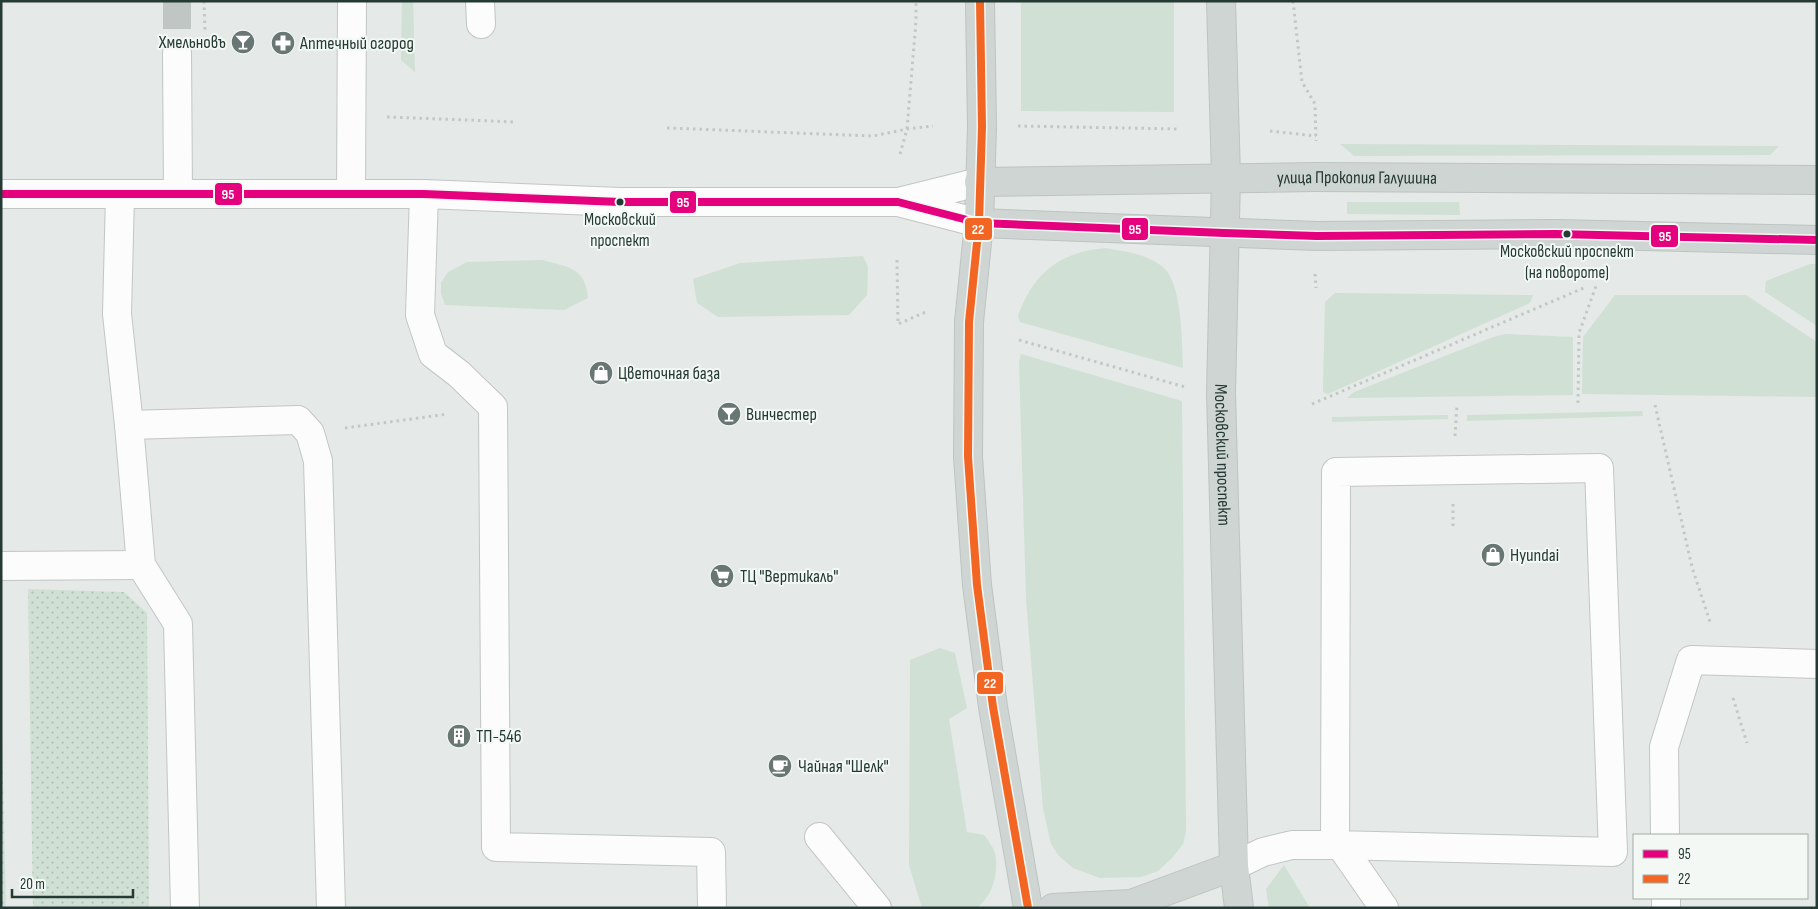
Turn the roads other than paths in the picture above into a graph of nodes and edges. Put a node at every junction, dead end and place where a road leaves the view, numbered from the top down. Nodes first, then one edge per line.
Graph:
1 (352, 1) edge
2 (980, 1) edge
3 (1221, 1) edge
4 (177, 53) tunnel mouth
5 (1226, 177) junction
6 (1817, 180) edge
7 (979, 182) junction
8 (178, 193) junction
9 (1, 194) edge
10 (352, 194) junction
11 (424, 194) junction
12 (120, 195) junction
13 (898, 202) junction
14 (979, 222) junction
15 (1224, 233) junction
16 (1817, 240) edge
17 (129, 425) junction
18 (141, 565) junction
19 (1, 566) edge
20 (1817, 664) edge
21 (1665, 834) edge
22 (819, 837) dead end
23 (1338, 846) junction
24 (1234, 866) junction
25 (185, 908) edge
26 (331, 908) edge
27 (712, 908) edge
28 (877, 908) edge
29 (1028, 908) edge
30 (1053, 908) edge
31 (1239, 908) edge
32 (1384, 908) edge

1 - 10 street
2 - 7 main road
3 - 5 main road, Московский проспект
4 - 8 street
5 - 6 main road, улица Прокопия Галушина
5 - 7 main road, улица Прокопия Галушина
5 - 15 main road, Московский проспект
7 - 13 street, улица Прокопия Галушина
7 - 14 main road
8 - 10 street, улица Прокопия Галушина
8 - 12 street, улица Прокопия Галушина
9 - 12 street, улица Прокопия Галушина
10 - 11 street, улица Прокопия Галушина
11 - 13 street, улица Прокопия Галушина
11 - 27 street
12 - 17 street
13 - 14 street, улица Прокопия Галушина
14 - 15 main road, улица Прокопия Галушина
14 - 29 main road
15 - 16 main road, улица Прокопия Галушина
15 - 24 main road, Московский проспект
17 - 18 street
17 - 26 street
18 - 19 street
18 - 25 street
20 - 21 street
22 - 28 street
23 - 23 street
23 - 24 street
23 - 32 street
24 - 30 main road
24 - 31 main road, Московский проспект

